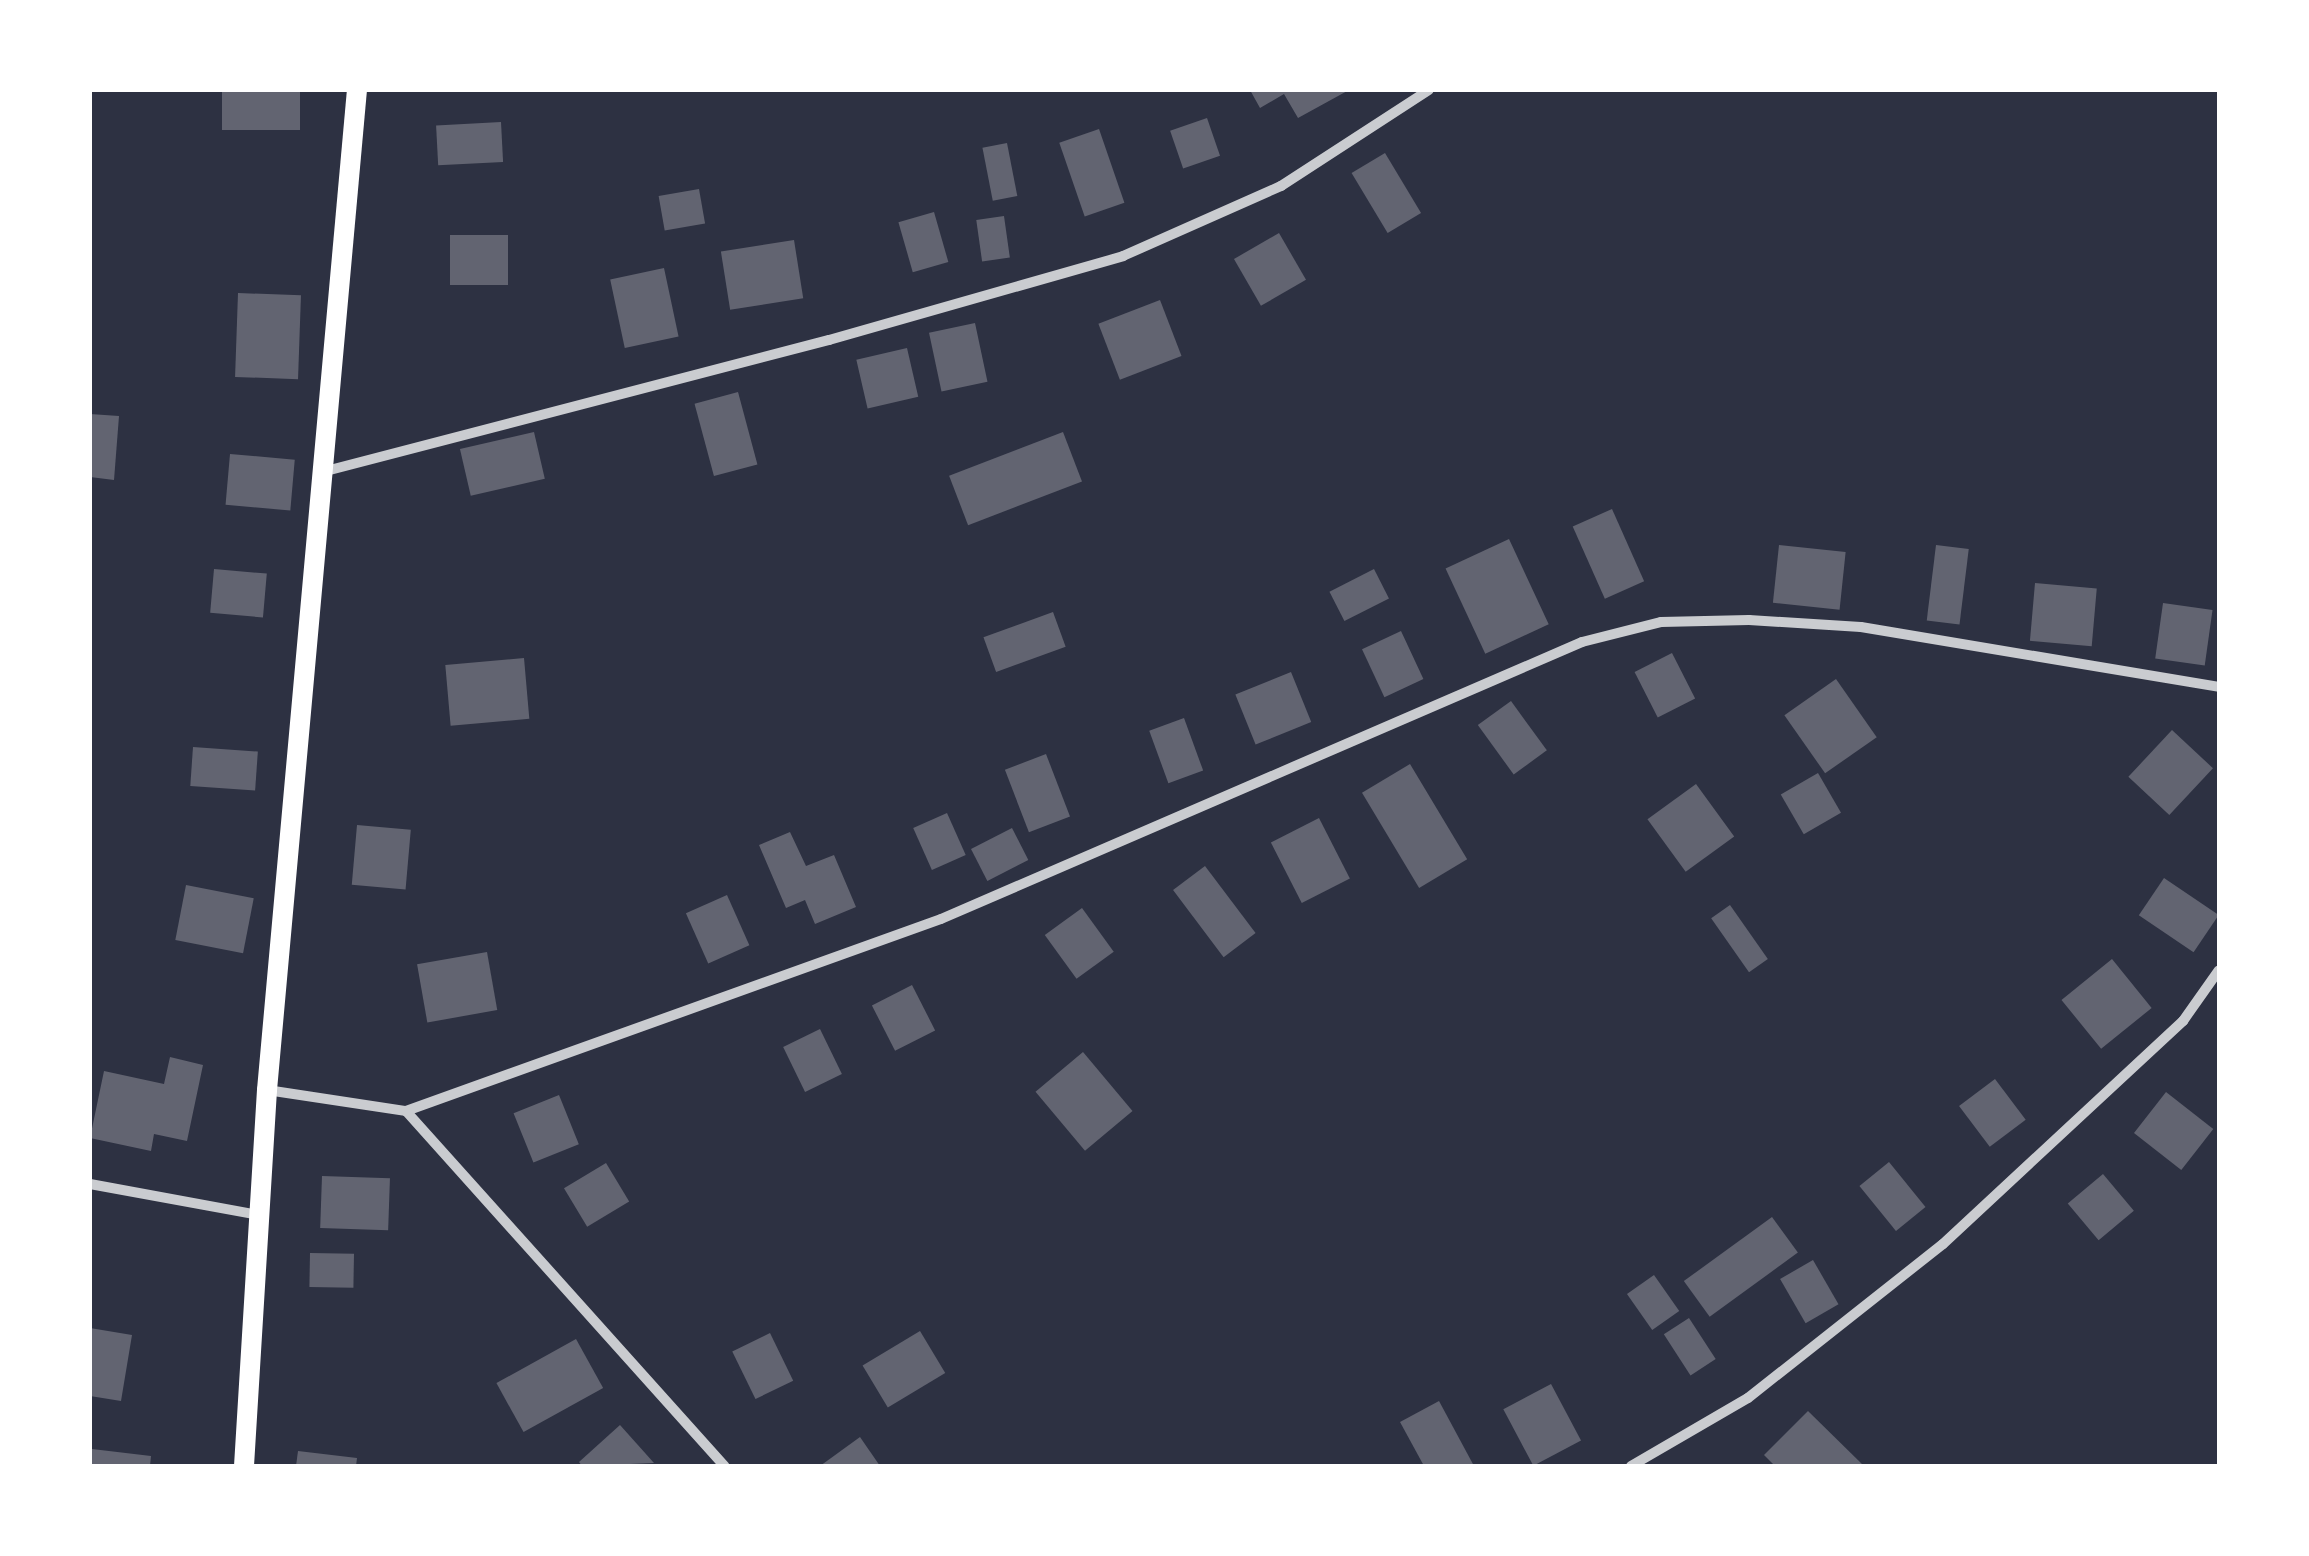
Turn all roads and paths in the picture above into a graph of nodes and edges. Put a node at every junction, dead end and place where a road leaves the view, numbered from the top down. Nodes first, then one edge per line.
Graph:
1 (357, 90) edge
2 (1428, 90) edge
3 (326, 471) junction
4 (2219, 688) edge
5 (2219, 970) edge
6 (267, 1090) junction
7 (406, 1111) junction
8 (90, 1184) edge
9 (258, 1215) junction
10 (244, 1466) edge
11 (724, 1466) edge
12 (1631, 1466) edge

1 - 3 main road
2 - 3 street
3 - 6 main road
4 - 7 street
5 - 12 street
6 - 7 street
6 - 9 main road
7 - 11 street
8 - 9 street
9 - 10 main road

